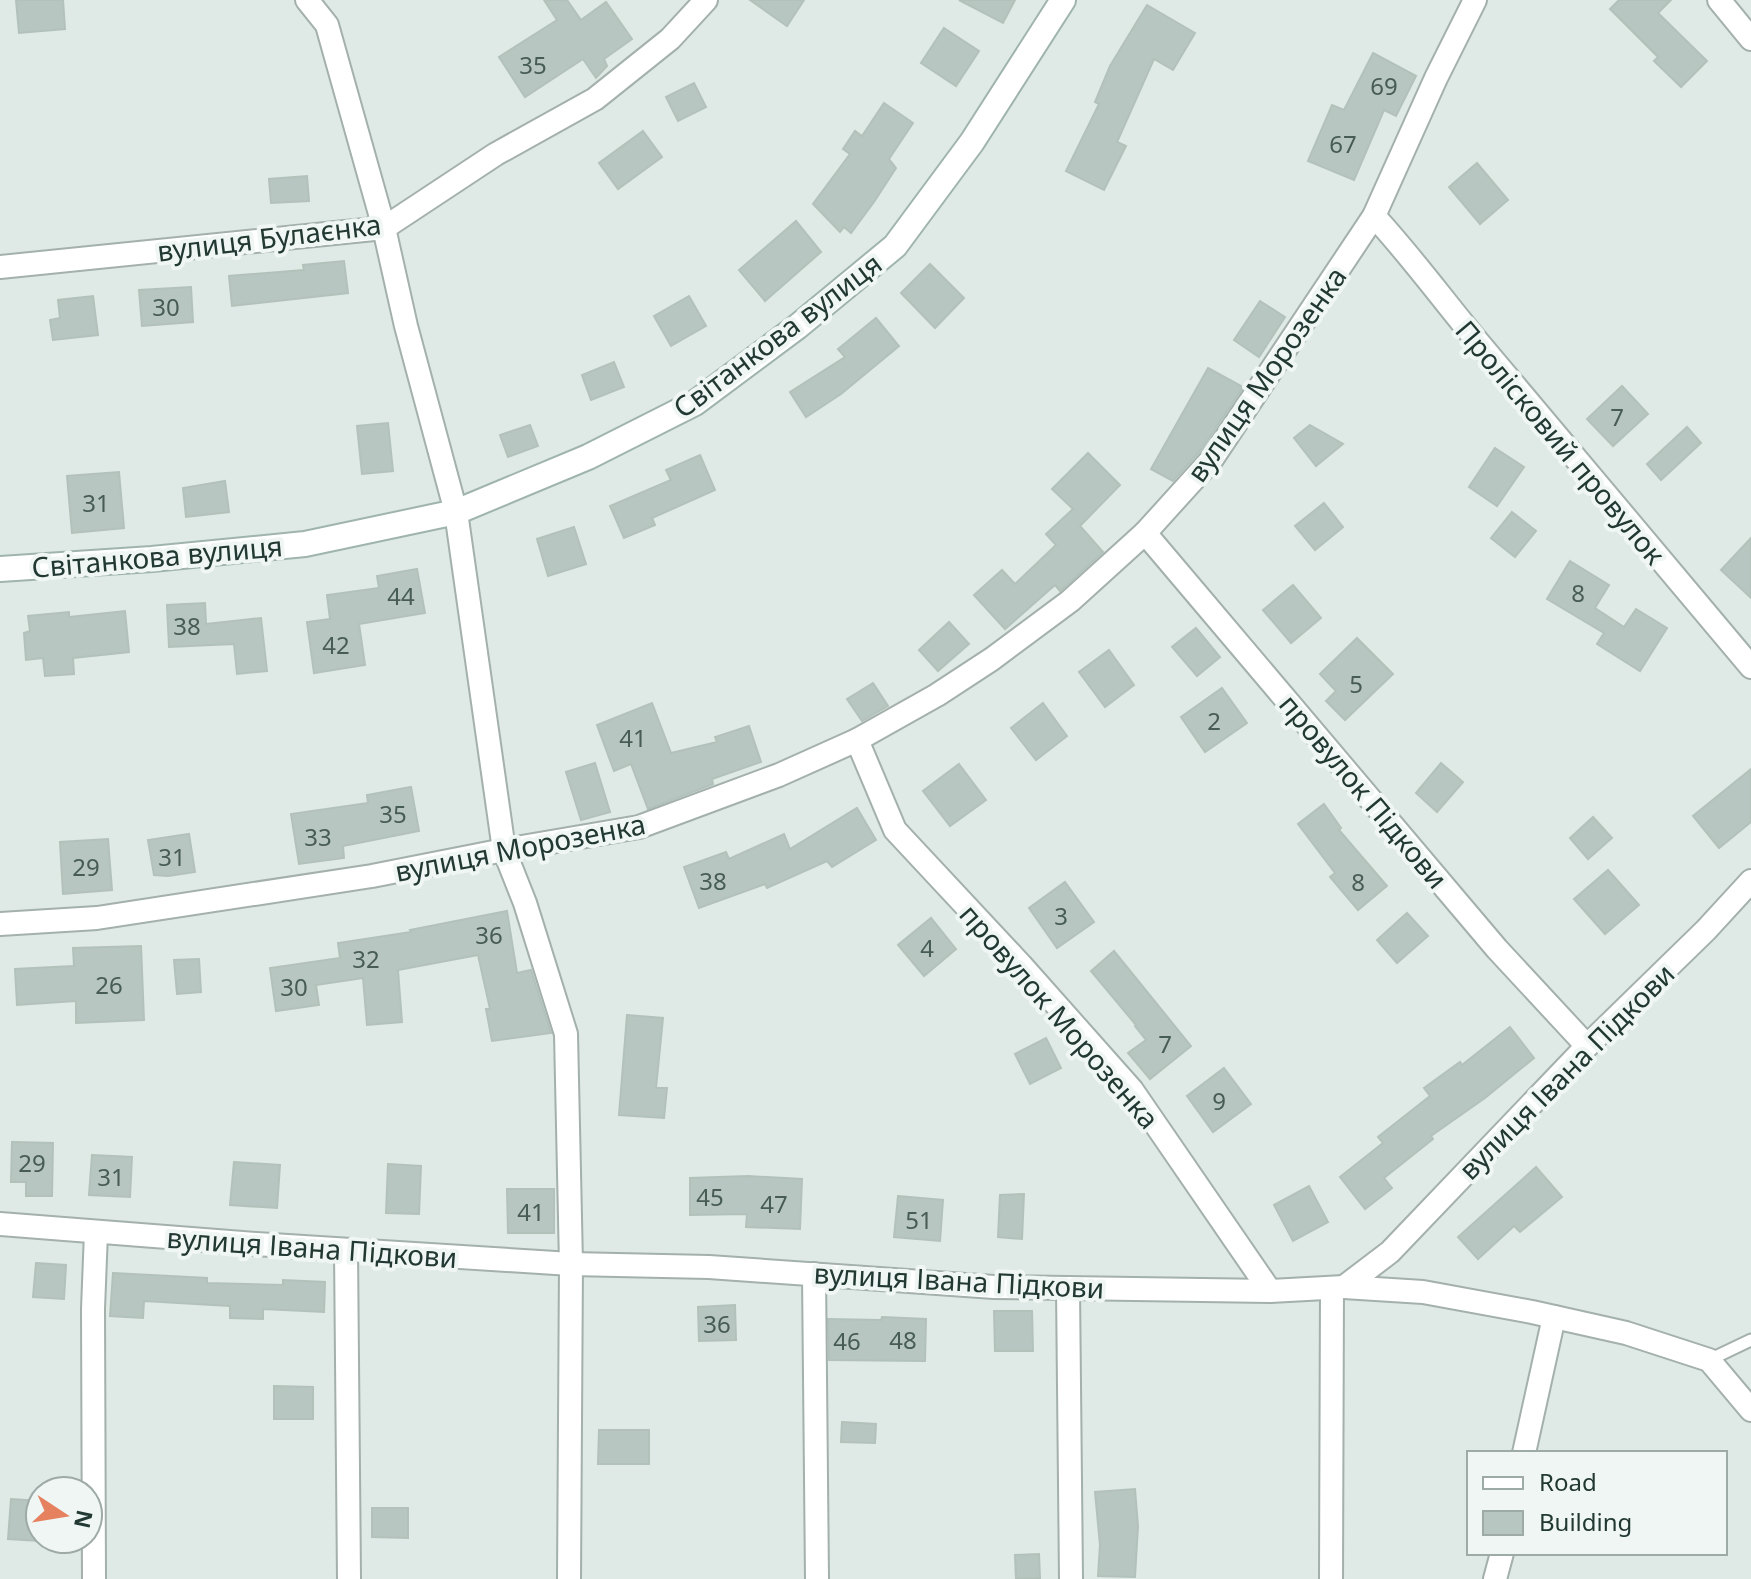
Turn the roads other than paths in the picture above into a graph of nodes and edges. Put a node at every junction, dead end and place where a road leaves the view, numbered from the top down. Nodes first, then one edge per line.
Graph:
1 (307, 0) edge
2 (706, 0) edge
3 (1063, 0) edge
4 (1475, 0) edge
5 (1719, 0) edge
6 (1751, 39) edge
7 (1374, 216) junction
8 (384, 228) junction
9 (0, 267) edge
10 (456, 512) junction
11 (1145, 533) junction
12 (0, 569) edge
13 (1751, 667) edge
14 (857, 740) junction
15 (504, 850) junction
16 (1751, 881) edge
17 (0, 924) edge
18 (1587, 1046) junction
19 (0, 1224) edge
20 (96, 1232) junction
21 (346, 1250) junction
22 (571, 1264) junction
23 (814, 1274) junction
24 (1068, 1288) junction
25 (1338, 1288) junction
26 (1270, 1291) junction
27 (1554, 1317) junction
28 (1751, 1340) edge
29 (1709, 1360) junction
30 (1751, 1410) edge
31 (1524, 1451) edge
32 (1501, 1555) edge
33 (94, 1579) edge
34 (349, 1579) edge
35 (569, 1579) edge
36 (817, 1579) edge
37 (1071, 1579) edge
38 (1331, 1579) edge
39 (1495, 1579) edge

1 - 8 street
2 - 8 street, вулиця Булаєнка
3 - 10 street, Світанкова вулиця
4 - 7 street, вулиця Морозенка
5 - 6 street
7 - 11 street, вулиця Морозенка
7 - 13 street, Пролісковий провулок
8 - 9 street, вулиця Булаєнка
8 - 10 street
10 - 12 street, Світанкова вулиця
10 - 15 street
11 - 14 street, вулиця Морозенка
11 - 18 street, провулок Підкови
14 - 15 street, вулиця Морозенка
14 - 26 street, провулок Морозенка
15 - 17 street, вулиця Морозенка
15 - 22 street
16 - 18 street, вулиця Івана Підкови
18 - 25 street, вулиця Івана Підкови
19 - 20 street, вулиця Івана Підкови
20 - 21 street, вулиця Івана Підкови
20 - 33 street
21 - 22 street, вулиця Івана Підкови
21 - 34 street
22 - 23 street, вулиця Івана Підкови
22 - 35 street
23 - 24 street, вулиця Івана Підкови
23 - 36 street
24 - 26 street, вулиця Івана Підкови
24 - 37 street
25 - 26 street, вулиця Івана Підкови
25 - 27 street
25 - 38 street
27 - 29 street
27 - 31 street
28 - 29 lane
29 - 30 street
32 - 39 street

